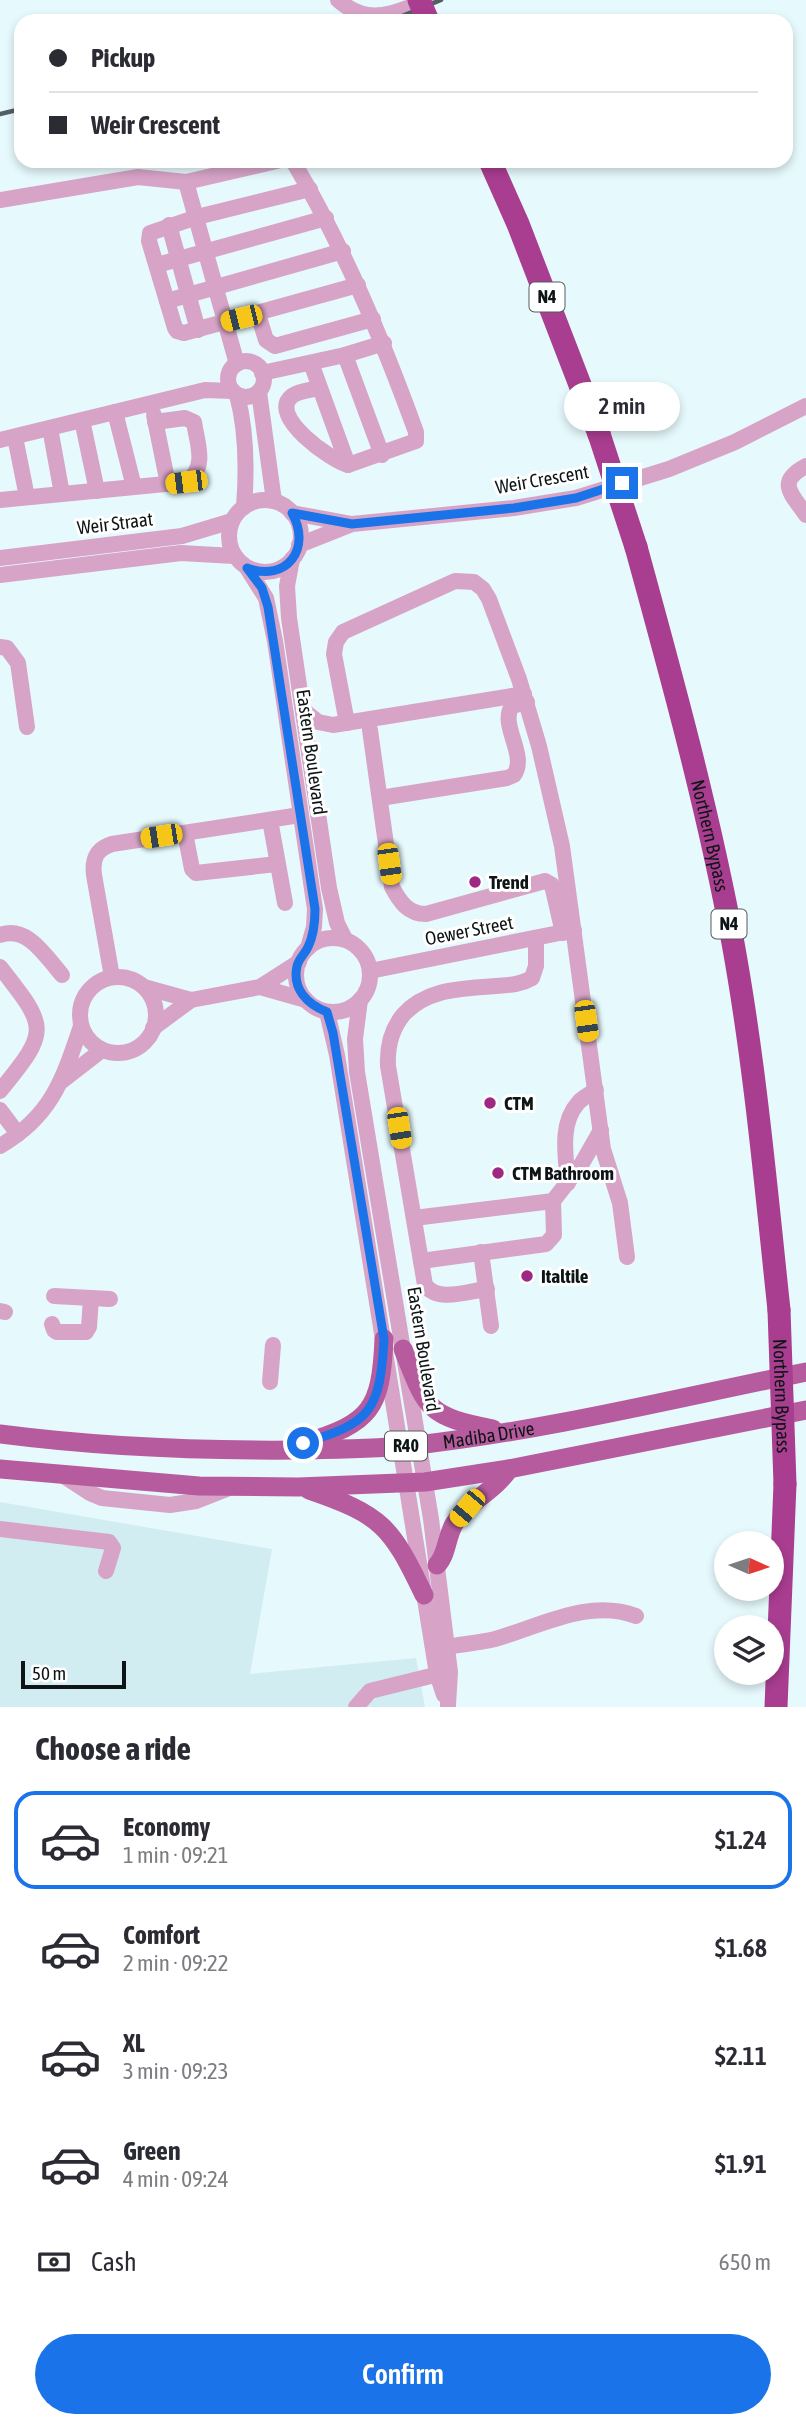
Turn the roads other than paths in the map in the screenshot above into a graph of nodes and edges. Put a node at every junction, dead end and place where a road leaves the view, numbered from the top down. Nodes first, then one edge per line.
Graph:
1 (338, 0) edge
2 (428, 0) edge
3 (365, 14) edge
4 (384, 14) edge
5 (297, 168) edge
6 (493, 168) edge
7 (209, 169) edge
8 (186, 182) junction
9 (310, 189) junction
10 (0, 200) edge
11 (197, 217) junction
12 (326, 218) junction
13 (169, 225) junction
14 (205, 251) junction
15 (343, 251) junction
16 (179, 259) junction
17 (157, 265) junction
18 (358, 285) junction
19 (215, 287) junction
20 (189, 295) junction
21 (167, 302) junction
22 (257, 314) junction
23 (373, 319) junction
24 (224, 323) junction
25 (198, 330) junction
26 (384, 343) junction
27 (345, 355) junction
28 (311, 363) junction
29 (233, 369) junction
30 (262, 373) junction
31 (319, 388) junction
32 (205, 390) junction
33 (259, 392) junction
34 (235, 393) junction
35 (151, 404) junction
36 (806, 406) edge
37 (116, 412) junction
38 (82, 421) junction
39 (155, 422) junction
40 (50, 428) junction
41 (8, 439) edge
42 (382, 455) junction
43 (348, 465) junction
44 (806, 466) edge
45 (168, 484) junction
46 (134, 487) junction
47 (97, 491) junction
48 (62, 494) junction
49 (27, 497) junction
50 (0, 500) edge
51 (274, 502) junction
52 (244, 506) junction
53 (292, 513) junction
54 (806, 514) edge
55 (232, 520) junction
56 (352, 524) junction
57 (296, 552) junction
58 (234, 556) junction
59 (0, 558) edge
60 (247, 568) junction
61 (0, 575) edge
62 (0, 647) edge
63 (525, 698) junction
64 (303, 710) junction
65 (347, 723) junction
66 (27, 727) dead end
67 (370, 730) dead end
68 (380, 798) junction
69 (300, 816) junction
70 (270, 820) junction
71 (185, 833) junction
72 (277, 864) junction
73 (285, 903) dead end
74 (569, 931) junction
75 (0, 935) edge
76 (536, 938) junction
77 (345, 939) junction
78 (308, 948) junction
79 (299, 962) junction
80 (0, 967) edge
81 (370, 971) junction
82 (62, 975) dead end
83 (113, 977) junction
84 (144, 987) junction
85 (260, 988) junction
86 (191, 1000) junction
87 (306, 1000) junction
88 (360, 1000) junction
89 (327, 1012) junction
90 (81, 1026) junction
91 (153, 1028) junction
92 (102, 1050) junction
93 (62, 1081) junction
94 (596, 1090) junction
95 (0, 1091) edge
96 (0, 1110) edge
97 (601, 1130) junction
98 (18, 1135) junction
99 (0, 1146) edge
100 (568, 1183) junction
101 (553, 1201) junction
102 (414, 1218) junction
103 (481, 1252) junction
104 (626, 1257) dead end
105 (421, 1261) junction
106 (487, 1289) junction
107 (54, 1296) dead end
108 (91, 1298) junction
109 (110, 1299) dead end
110 (52, 1324) dead end
111 (491, 1326) dead end
112 (384, 1339) junction
113 (272, 1345) dead end
114 (403, 1349) junction
115 (806, 1372) edge
116 (270, 1381) dead end
117 (806, 1410) edge
118 (509, 1432) junction
119 (0, 1434) edge
120 (409, 1446) junction
121 (276, 1450) junction
122 (0, 1469) edge
123 (509, 1469) junction
124 (425, 1482) junction
125 (405, 1483) junction
126 (298, 1487) junction
127 (0, 1529) edge
128 (437, 1565) junction
129 (106, 1571) dead end
130 (424, 1595) junction
131 (636, 1616) dead end
132 (447, 1647) junction
133 (443, 1673) junction
134 (448, 1706) edge
135 (356, 1707) edge
136 (776, 1707) edge

1 - 3 street
2 - 4 street
5 - 9 street
6 - 136 highway, Northern Bypass / N4, bridge
7 - 8 street
8 - 10 street
8 - 11 street
9 - 11 street
9 - 12 street
11 - 13 street
11 - 14 street
12 - 14 street
12 - 15 street
13 - 16 street
13 - 17 street
14 - 16 street
14 - 19 street
15 - 18 street
15 - 19 street
16 - 17 street
16 - 20 street
17 - 21 street
18 - 22 street
18 - 23 street
19 - 20 street
19 - 24 street
20 - 21 street
20 - 25 street
21 - 25 street
22 - 23 street
22 - 24 street
23 - 26 street
24 - 25 street
24 - 29 street
26 - 27 street
26 - 42 street
27 - 28 street
27 - 42 street
28 - 30 street
28 - 31 street
29 - 30 street
29 - 32 street
29 - 34 street
30 - 33 street
31 - 43 street
31 - 43 street
32 - 34 street
32 - 35 street
33 - 34 street
33 - 51 street
34 - 52 street
35 - 37 street
35 - 39 street
36 - 56 street, Weir Crescent
37 - 38 street
37 - 46 street
38 - 40 street
38 - 47 street
39 - 45 street
39 - 45 street
40 - 41 street
40 - 48 street
41 - 49 street
42 - 43 street
44 - 54 street
45 - 46 street
46 - 47 street
47 - 48 street
48 - 49 street
49 - 50 street
51 - 52 street
51 - 53 street
52 - 55 street
53 - 56 street
53 - 57 street
55 - 58 street
55 - 59 street, Weir Straat
56 - 57 street
57 - 60 street
57 - 64 street, Eastern Boulevard
58 - 60 street
58 - 61 street
60 - 69 street, Eastern Boulevard
62 - 66 street
63 - 65 street
63 - 65 street
63 - 68 street
63 - 74 street
64 - 65 street
64 - 77 street, Eastern Boulevard
67 - 68 street
68 - 74 street
69 - 70 street
69 - 78 street, Eastern Boulevard
70 - 71 street
70 - 72 street
71 - 72 street
71 - 83 street
72 - 73 street
74 - 76 street, Oewer Street
74 - 94 street
75 - 82 street
76 - 81 street, Oewer Street
76 - 102 street
77 - 78 street
77 - 81 street, Eastern Boulevard
78 - 79 street, Eastern Boulevard
79 - 85 street
79 - 87 street
80 - 95 street
81 - 88 street, Eastern Boulevard
83 - 84 street
83 - 90 street
84 - 86 street
84 - 91 street
85 - 86 street
85 - 87 street
86 - 91 street
87 - 89 street
88 - 89 street
88 - 114 street, Eastern Boulevard
89 - 112 street, Eastern Boulevard
90 - 92 street
90 - 93 street
91 - 92 street
92 - 93 street
93 - 98 street
94 - 97 street
94 - 100 street
96 - 98 street
97 - 100 street
97 - 104 street
98 - 99 street
100 - 101 street
101 - 102 street
101 - 103 street
102 - 105 street
103 - 105 street
103 - 106 street
105 - 106 street
106 - 111 street
107 - 108 street
108 - 109 street
108 - 110 street
112 - 120 street, Eastern Boulevard
112 - 121 main road
113 - 116 street
114 - 118 main road
114 - 120 street, Eastern Boulevard
115 - 118 main road, Madiba Drive / R40
117 - 123 main road, Madiba Drive / R40
118 - 120 main road, Madiba Drive / R40
119 - 121 main road, Madiba Drive / R40
120 - 121 main road, Madiba Drive / R40
120 - 124 street, Eastern Boulevard
120 - 125 street, Eastern Boulevard
122 - 126 main road, Madiba Drive / R40
123 - 124 main road, Madiba Drive / R40
123 - 128 main road
124 - 125 main road, Madiba Drive / R40
124 - 128 street, Eastern Boulevard
125 - 126 main road, Madiba Drive / R40
125 - 130 street, Eastern Boulevard
126 - 130 main road
127 - 129 street
128 - 132 street, Eastern Boulevard
130 - 133 street, Eastern Boulevard
131 - 132 street
132 - 133 street, Eastern Boulevard
133 - 134 street, Eastern Boulevard
133 - 135 street

